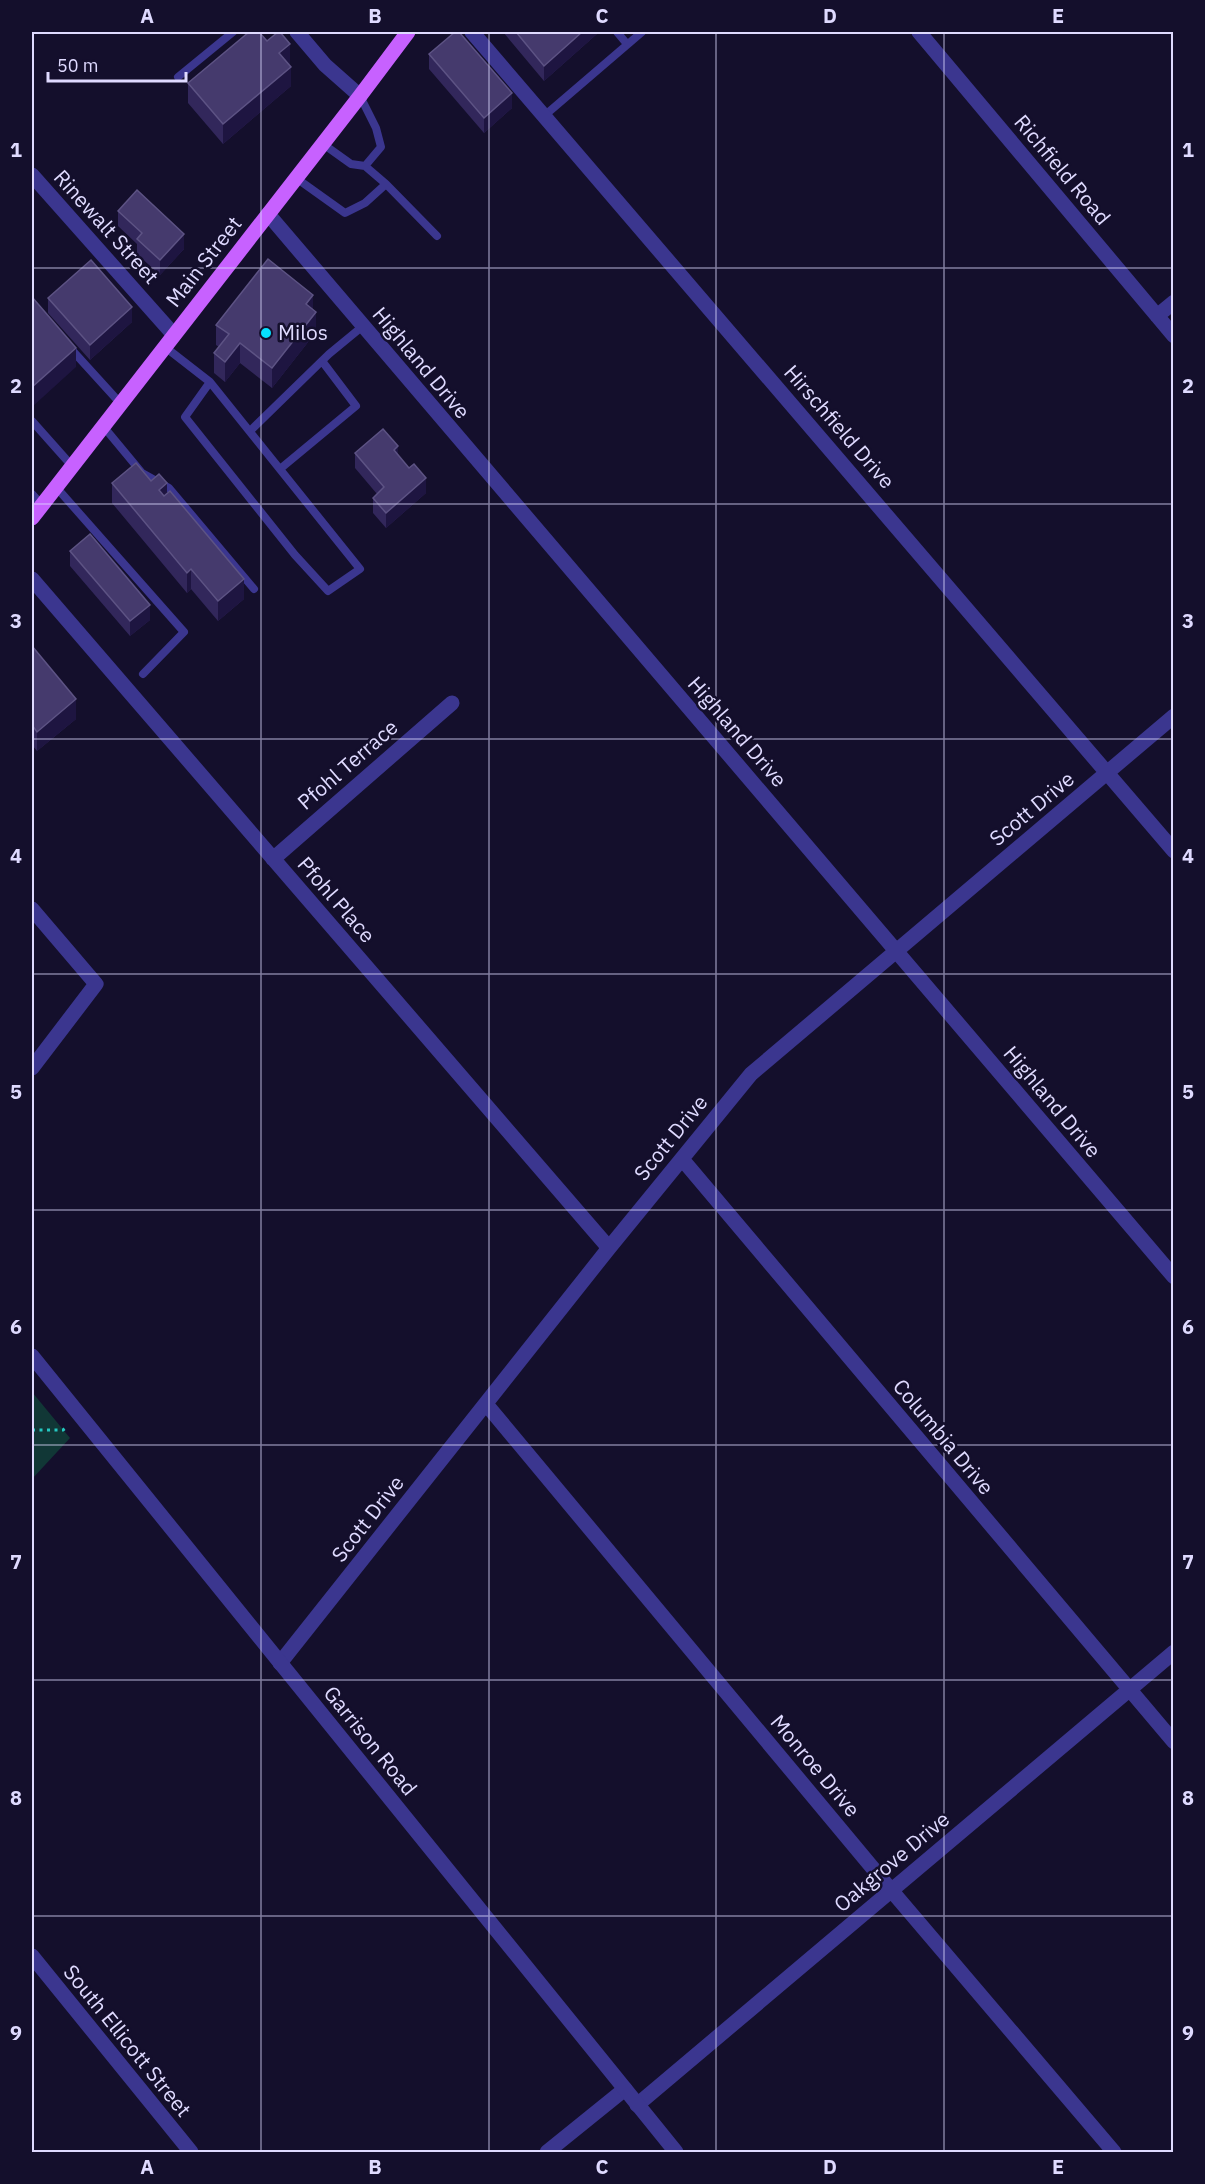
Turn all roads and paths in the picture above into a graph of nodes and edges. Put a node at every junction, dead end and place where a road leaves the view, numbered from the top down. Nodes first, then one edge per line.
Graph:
1 (232, 32) edge
2 (297, 32) edge
3 (408, 32) edge
4 (472, 32) edge
5 (617, 32) edge
6 (642, 32) edge
7 (919, 32) edge
8 (627, 44) junction
9 (178, 77) dead end
10 (360, 96) junction
11 (544, 116) junction
12 (323, 144) junction
13 (365, 166) junction
14 (32, 175) edge
15 (296, 178) junction
16 (386, 184) junction
17 (268, 214) junction
18 (437, 236) dead end
19 (1173, 302) edge
20 (1157, 316) junction
21 (363, 326) junction
22 (1173, 336) edge
23 (170, 341) junction
24 (68, 345) edge
25 (322, 361) junction
26 (210, 382) junction
27 (121, 404) junction
28 (32, 421) edge
29 (103, 426) junction
30 (250, 431) junction
31 (72, 466) junction
32 (280, 469) junction
33 (56, 487) junction
34 (37, 500) edge
35 (32, 518) edge
36 (32, 579) edge
37 (254, 589) dead end
38 (143, 674) dead end
39 (452, 703) dead end
40 (1173, 716) edge
41 (1107, 772) junction
42 (1173, 851) edge
43 (273, 859) junction
44 (32, 909) edge
45 (896, 951) junction
46 (32, 1068) edge
47 (682, 1159) junction
48 (609, 1248) junction
49 (1173, 1277) edge
50 (32, 1356) edge
51 (486, 1404) junction
52 (80, 1416) junction
53 (32, 1430) edge
54 (1173, 1652) edge
55 (280, 1664) junction
56 (1129, 1690) junction
57 (1173, 1742) edge
58 (891, 1890) junction
59 (32, 1956) edge
60 (625, 2089) junction
61 (637, 2105) junction
62 (190, 2152) edge
63 (547, 2152) edge
64 (676, 2152) edge
65 (1114, 2152) edge

1 - 9 lane
2 - 10 street
3 - 10 main road, Main Street
4 - 11 street, Hirschfield Drive
5 - 8 lane
6 - 8 lane
7 - 20 street, Richfield Road
8 - 11 lane
10 - 12 main road, Main Street
10 - 13 lane
11 - 41 street, Hirschfield Drive
12 - 13 lane
12 - 15 main road, Main Street
13 - 16 lane
14 - 23 street, Rinewalt Street
15 - 16 lane
15 - 17 main road, Main Street
16 - 18 lane
17 - 21 street, Highland Drive
17 - 23 main road, Main Street
19 - 20 street
20 - 22 street, Richfield Road
21 - 25 lane
21 - 45 street, Highland Drive
23 - 26 lane
23 - 27 main road, Main Street
24 - 27 lane
25 - 30 lane
25 - 32 lane
26 - 30 lane
26 - 32 lane
27 - 29 main road, Main Street
28 - 31 lane
29 - 31 main road, Main Street
29 - 37 lane
30 - 32 lane
31 - 33 main road, Main Street
33 - 34 main road, Main Street
33 - 38 lane
34 - 35 main road, Main Street
36 - 43 street, Pfohl Place
39 - 43 street, Pfohl Terrace
40 - 41 street, Scott Drive
41 - 42 street, Hirschfield Drive
41 - 45 street, Scott Drive
43 - 48 street, Pfohl Place
44 - 46 street
45 - 47 street, Scott Drive
45 - 49 street, Highland Drive
47 - 48 street, Scott Drive
47 - 56 street, Columbia Drive
48 - 51 street, Scott Drive
50 - 52 street, Garrison Road
51 - 55 street, Scott Drive
51 - 58 street, Monroe Drive
52 - 53 path
52 - 55 street, Garrison Road
54 - 56 street, Oakgrove Drive
55 - 60 street, Garrison Road
56 - 57 street, Columbia Drive
56 - 58 street, Oakgrove Drive
58 - 61 street, Oakgrove Drive
58 - 65 street, Monroe Drive
59 - 62 street, South Ellicott Street
60 - 61 street, Garrison Road
60 - 63 street
61 - 64 street, Garrison Road

